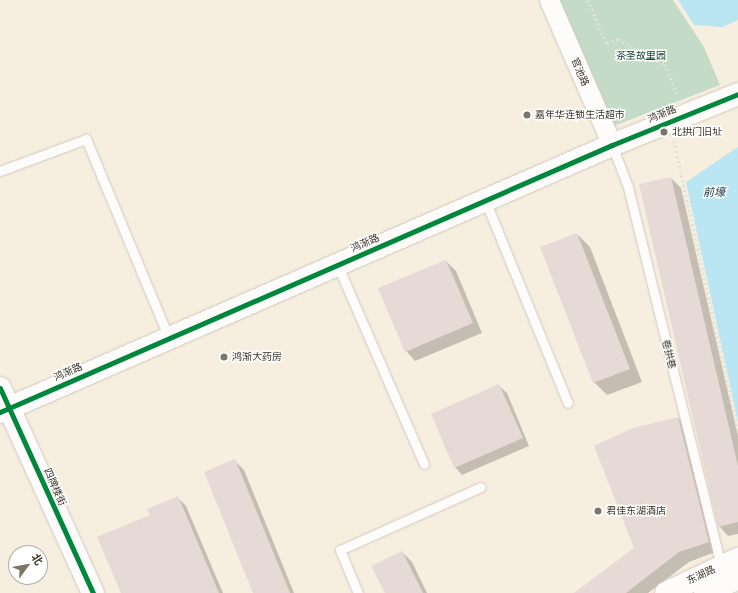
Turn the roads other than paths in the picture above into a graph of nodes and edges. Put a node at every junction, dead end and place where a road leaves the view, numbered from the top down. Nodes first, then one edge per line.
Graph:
1 (549, 0) edge
2 (738, 94) edge
3 (612, 145) junction
4 (0, 171) edge
5 (485, 200) junction
6 (337, 264) junction
7 (169, 338) junction
8 (0, 388) edge
9 (568, 403) dead end
10 (5, 410) edge
11 (424, 464) dead end
12 (481, 487) dead end
13 (732, 567) edge
14 (93, 593) edge
15 (358, 593) edge
16 (666, 593) edge
17 (705, 593) edge

1 - 3 street, 官池路
2 - 3 street, 鸿渐路
3 - 5 street, 鸿渐路
3 - 13 lane, 卷拱巷
4 - 7 lane
5 - 6 street, 鸿渐路
5 - 9 lane
6 - 7 street, 鸿渐路
6 - 11 lane
7 - 10 street, 鸿渐路
8 - 10 street, 四牌楼街
10 - 14 street, 四牌楼街
12 - 15 lane
13 - 16 street, 东湖路
13 - 17 street, 东湖路

